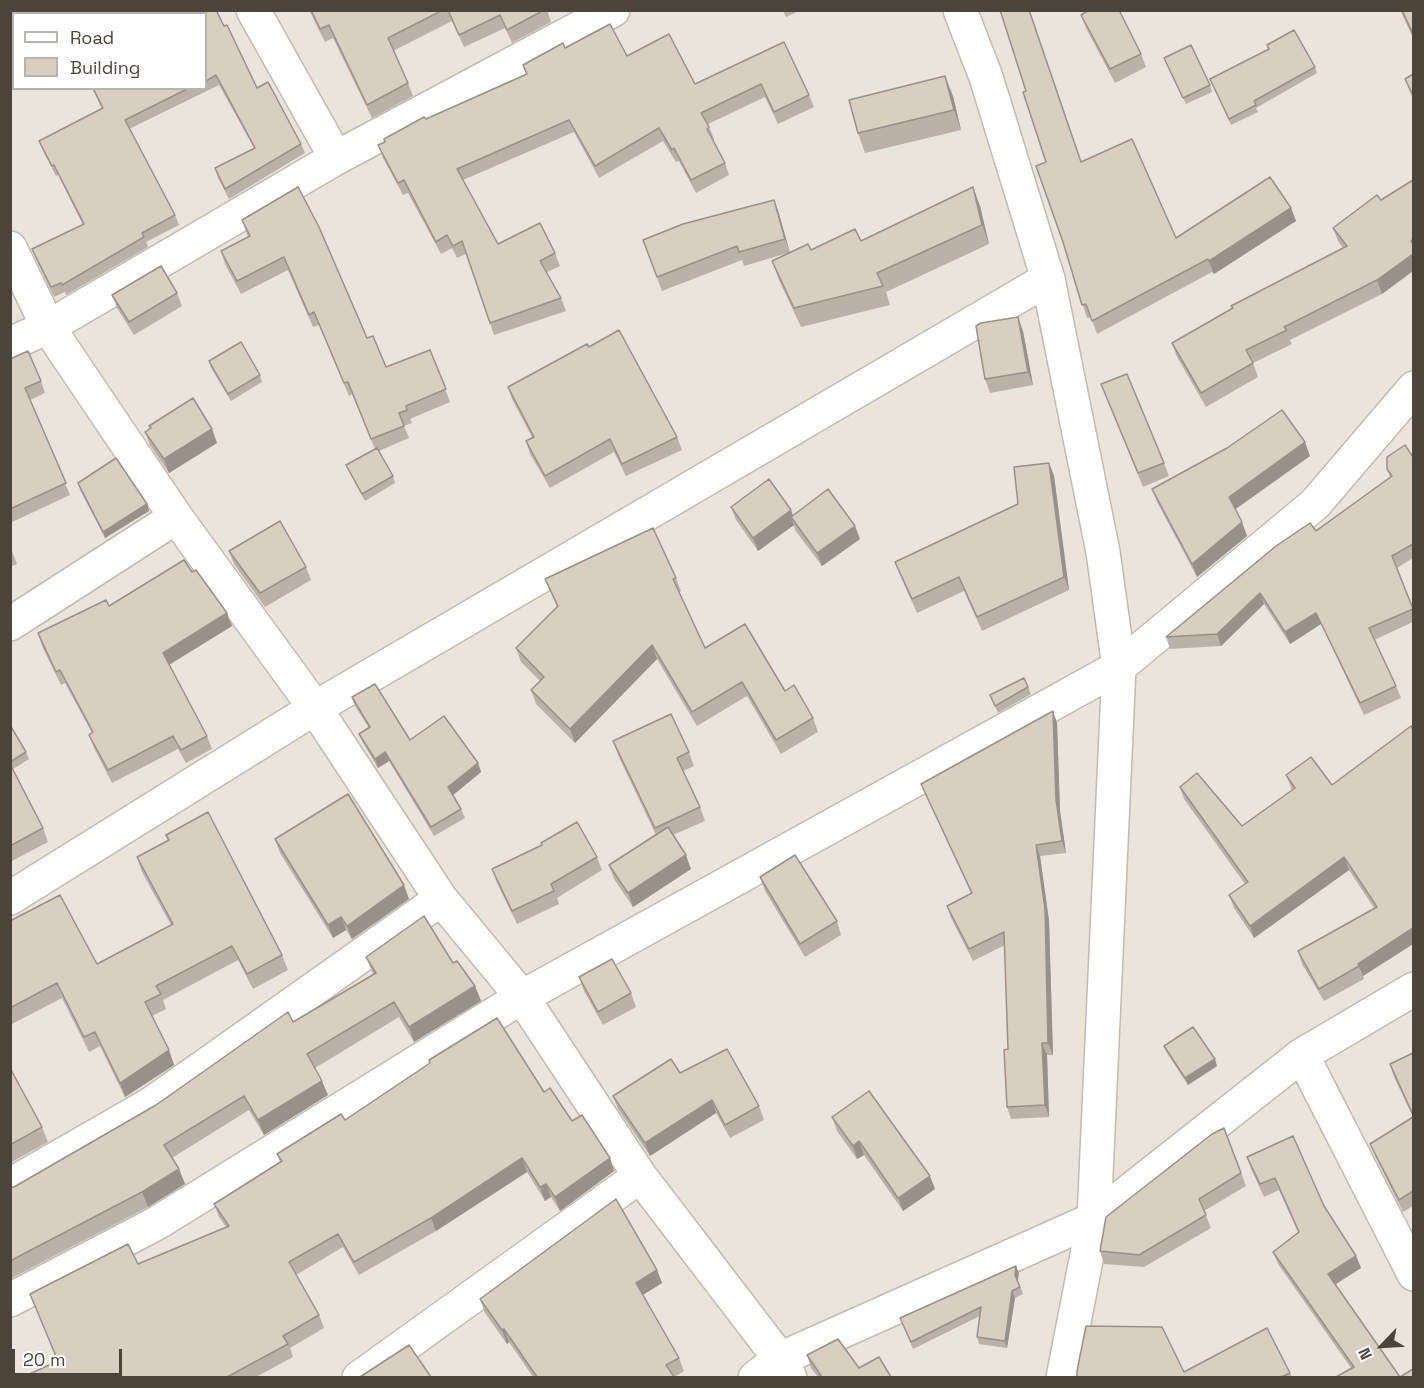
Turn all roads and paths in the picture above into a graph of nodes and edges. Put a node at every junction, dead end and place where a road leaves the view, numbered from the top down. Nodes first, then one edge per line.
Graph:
1 (253, 10) edge
2 (613, 10) edge
3 (960, 10) edge
4 (336, 158) junction
5 (10, 248) edge
6 (1048, 279) junction
7 (48, 327) junction
8 (10, 344) edge
9 (1413, 388) edge
10 (176, 517) junction
11 (10, 624) edge
12 (1119, 667) junction
13 (315, 708) junction
14 (10, 898) edge
15 (441, 899) junction
16 (1413, 989) edge
17 (522, 997) junction
18 (1302, 1055) junction
19 (640, 1176) junction
20 (10, 1185) edge
21 (1094, 1219) junction
22 (1413, 1274) edge
23 (10, 1300) edge
24 (775, 1371) edge
25 (359, 1377) edge
26 (1063, 1377) edge

1 - 4 street
2 - 4 street
3 - 6 street
4 - 7 street
5 - 7 street
6 - 12 street
6 - 13 street
7 - 8 street
7 - 10 street
9 - 12 street
10 - 11 street
10 - 13 street
12 - 17 street
12 - 21 street
13 - 14 street
13 - 15 street
15 - 17 street
15 - 20 street
16 - 18 street
17 - 19 street
17 - 23 street
18 - 21 street
18 - 22 street
19 - 24 street
19 - 25 street
21 - 24 street
21 - 26 street

